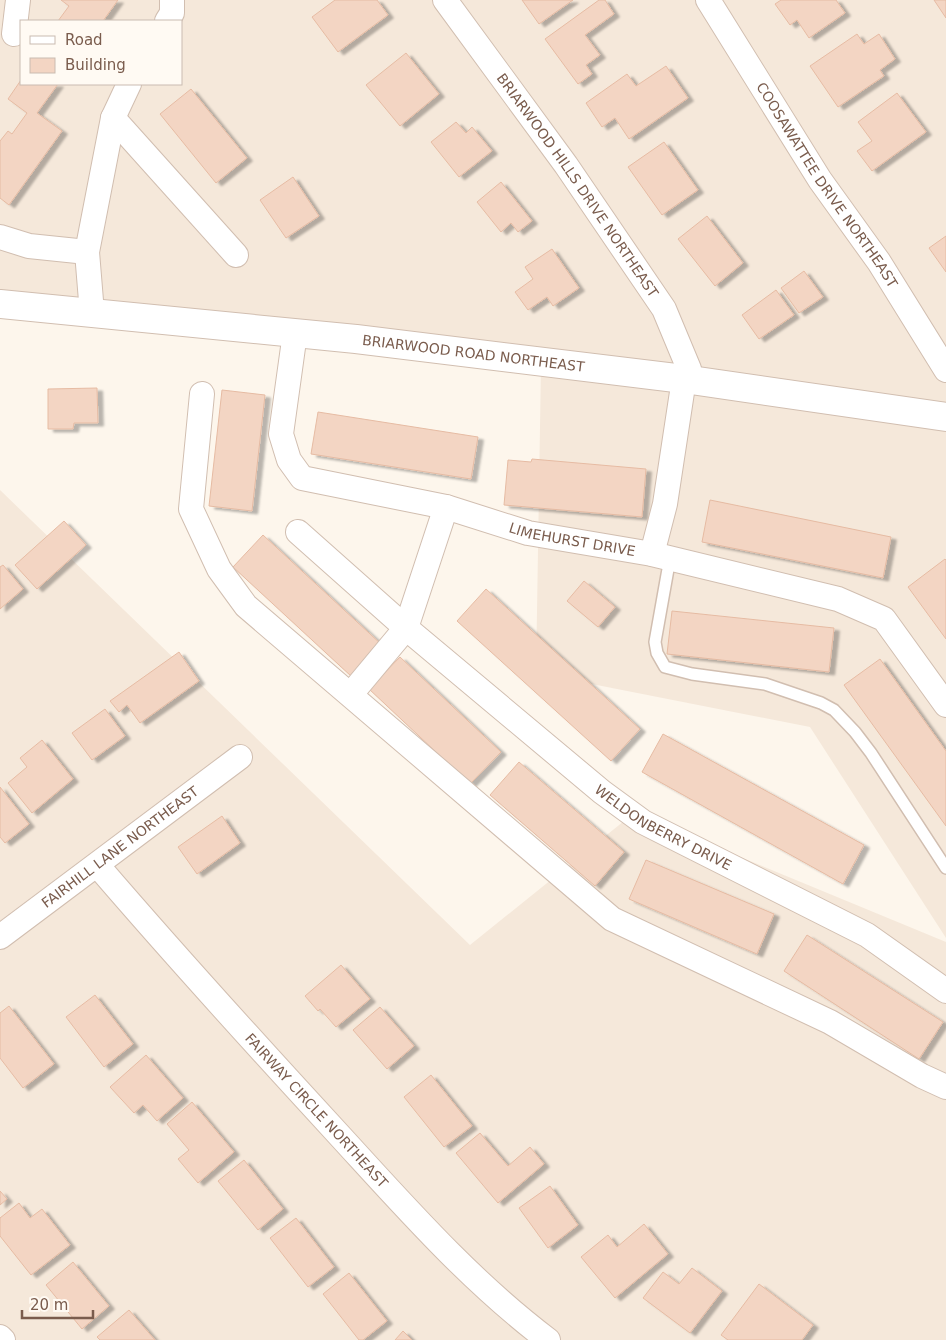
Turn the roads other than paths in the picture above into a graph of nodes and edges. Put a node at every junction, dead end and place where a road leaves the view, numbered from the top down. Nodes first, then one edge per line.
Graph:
1 (18, 0) edge
2 (172, 0) edge
3 (446, 0) edge
4 (708, 0) edge
5 (168, 20) edge
6 (14, 34) dead end
7 (129, 85) edge
8 (113, 118) junction
9 (0, 237) edge
10 (87, 252) junction
11 (236, 255) dead end
12 (0, 304) edge
13 (92, 313) junction
14 (295, 333) junction
15 (946, 370) edge
16 (684, 379) junction
17 (202, 394) dead end
18 (946, 417) edge
19 (446, 507) junction
20 (298, 532) dead end
21 (661, 556) junction
22 (406, 628) junction
23 (350, 694) junction
24 (946, 705) edge
25 (240, 757) dead end
26 (98, 866) junction
27 (946, 868) edge
28 (0, 937) edge
29 (946, 991) edge
30 (946, 1087) edge
31 (0, 1337) edge
32 (3, 1340) edge
33 (548, 1340) edge

1 - 6 street
2 - 5 street
3 - 16 street, BRIARWOOD HILLS DRIVE NORTHEAST
4 - 15 street, COOSAWATTEE DRIVE NORTHEAST
7 - 8 street
8 - 10 street
8 - 11 street
9 - 10 street
10 - 13 street
12 - 13 street, BRIARWOOD ROAD NORTHEAST
13 - 14 street, BRIARWOOD ROAD NORTHEAST
14 - 16 street, BRIARWOOD ROAD NORTHEAST
14 - 19 street, LIMEHURST DRIVE
16 - 18 street, BRIARWOOD ROAD NORTHEAST
16 - 21 street, BRIARWOOD HILLS DRIVE NORTHEAST
17 - 23 street
19 - 21 street, LIMEHURST DRIVE
19 - 22 street
20 - 22 street, WELDONBERRY DRIVE
21 - 24 street, LIMEHURST DRIVE
21 - 27 lane
22 - 23 street
22 - 29 street, WELDONBERRY DRIVE
23 - 30 street
25 - 26 street, FAIRHILL LANE NORTHEAST
26 - 28 street, FAIRHILL LANE NORTHEAST
26 - 33 street, FAIRWAY CIRCLE NORTHEAST
31 - 32 street

